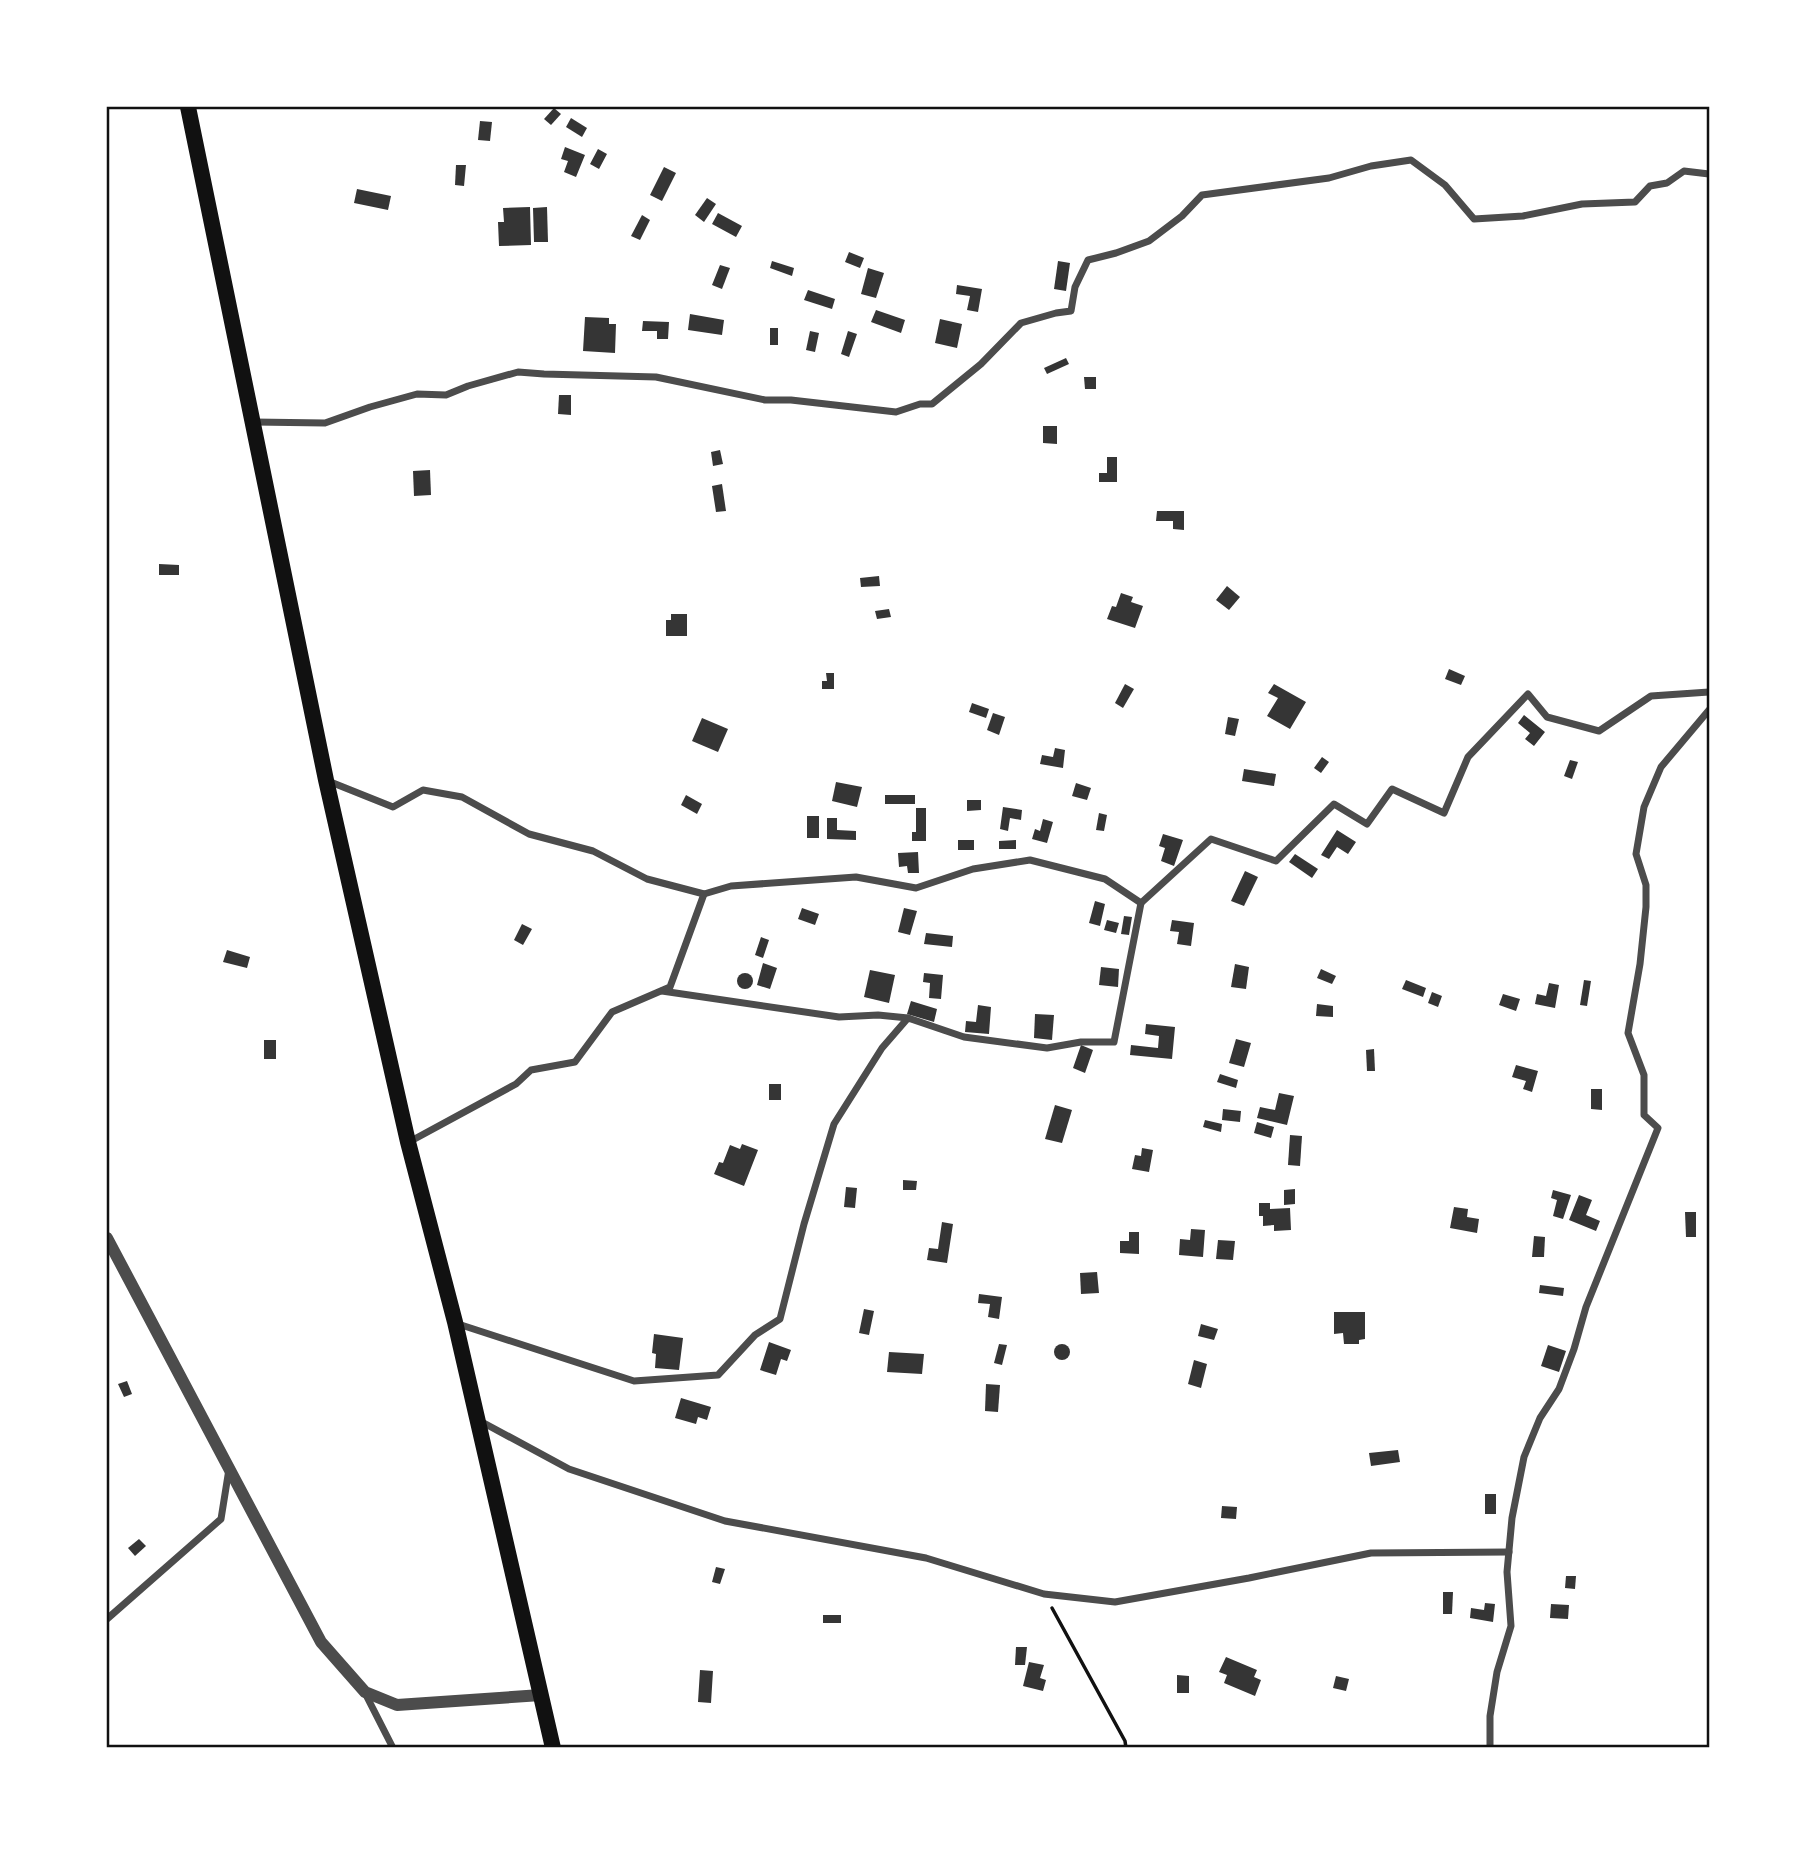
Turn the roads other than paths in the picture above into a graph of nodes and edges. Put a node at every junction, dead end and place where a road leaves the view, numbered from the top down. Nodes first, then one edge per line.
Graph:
1 (188, 107) edge
2 (1709, 174) edge
3 (252, 422) junction
4 (1709, 692) edge
5 (1709, 710) edge
6 (326, 780) junction
7 (704, 894) junction
8 (1141, 903) junction
9 (661, 990) junction
10 (908, 1018) junction
11 (408, 1142) junction
12 (107, 1238) edge
13 (454, 1322) junction
14 (476, 1419) junction
15 (229, 1469) junction
16 (1509, 1552) junction
17 (107, 1619) edge
18 (365, 1692) junction
19 (541, 1695) junction
20 (393, 1748) edge
21 (553, 1748) edge
22 (1490, 1748) edge

1 - 3 highway
2 - 3 street
3 - 6 highway
4 - 8 street
5 - 16 street
6 - 7 street
6 - 11 highway
7 - 8 street
7 - 9 street
8 - 10 street
9 - 10 street
9 - 11 street
10 - 13 street
11 - 13 highway
12 - 15 street
13 - 14 highway
14 - 16 street
14 - 19 highway
15 - 17 street
15 - 18 street
16 - 22 street
18 - 19 street
18 - 20 street
19 - 21 highway

